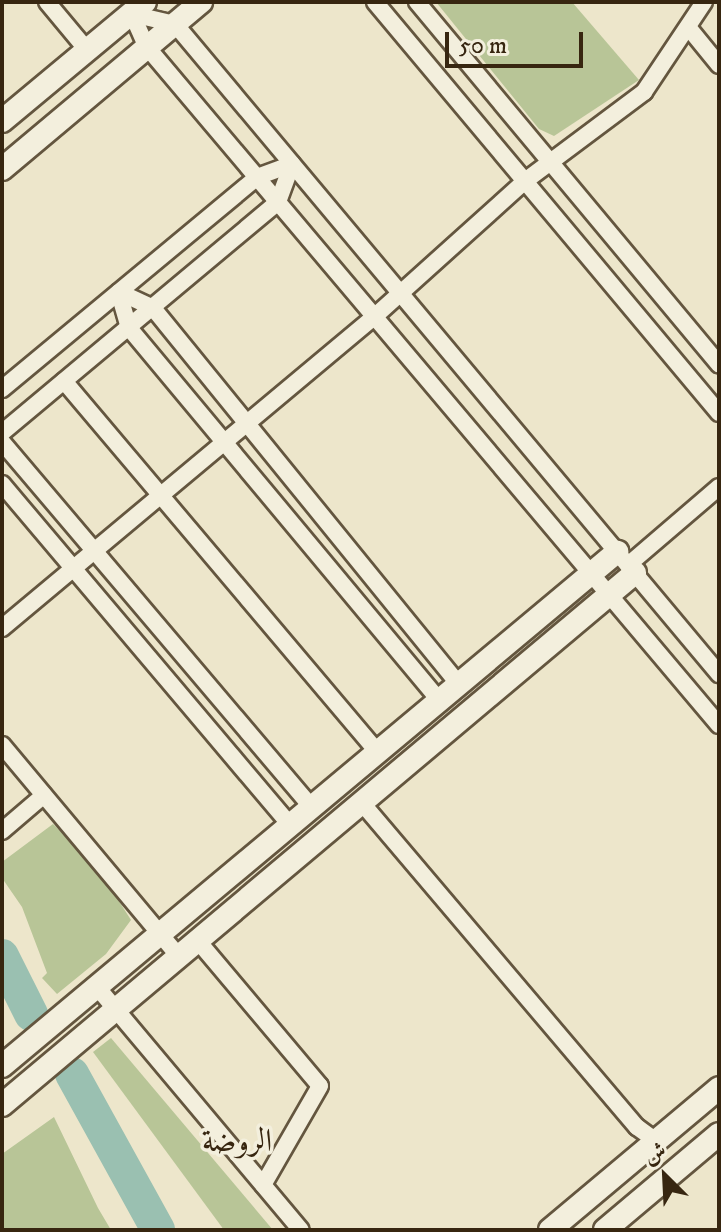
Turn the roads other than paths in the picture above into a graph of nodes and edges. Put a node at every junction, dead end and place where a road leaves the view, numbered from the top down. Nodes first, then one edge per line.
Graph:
1 (47, 2) edge
2 (201, 2) edge
3 (375, 2) edge
4 (417, 2) edge
5 (704, 2) edge
6 (139, 8) edge
7 (175, 24) junction
8 (688, 27) junction
9 (147, 47) junction
10 (87, 50) junction
11 (719, 65) edge
12 (2, 121) edge
13 (550, 162) junction
14 (292, 164) junction
15 (2, 169) edge
16 (257, 177) junction
17 (525, 181) junction
18 (278, 202) junction
19 (119, 292) junction
20 (401, 293) junction
21 (153, 308) junction
22 (374, 317) junction
23 (129, 328) junction
24 (719, 365) edge
25 (64, 381) junction
26 (2, 389) edge
27 (719, 413) edge
28 (247, 423) junction
29 (2, 433) edge
30 (2, 442) edge
31 (224, 443) junction
32 (2, 484) edge
33 (719, 487) edge
34 (161, 496) junction
35 (94, 551) junction
36 (627, 563) junction
37 (73, 569) junction
38 (591, 574) junction
39 (609, 595) junction
40 (2, 628) edge
41 (719, 674) edge
42 (459, 684) junction
43 (439, 700) junction
44 (719, 725) edge
45 (2, 745) edge
46 (377, 752) junction
47 (44, 795) junction
48 (362, 803) junction
49 (312, 807) junction
50 (290, 825) junction
51 (2, 831) edge
52 (159, 934) junction
53 (198, 941) junction
54 (179, 957) junction
55 (97, 987) junction
56 (116, 1009) junction
57 (2, 1066) edge
58 (719, 1088) edge
59 (2, 1105) edge
60 (719, 1134) edge
61 (656, 1141) junction
62 (263, 1185) junction
63 (301, 1230) edge
64 (550, 1230) edge
65 (605, 1230) edge

1 - 10 street
2 - 7 street
3 - 17 street
4 - 13 street
5 - 8 street
6 - 7 street
6 - 9 street
6 - 10 street
7 - 9 street
7 - 14 street
8 - 11 street
8 - 13 street
9 - 15 street
9 - 16 street
10 - 12 street
13 - 17 street
13 - 24 street
14 - 16 street
14 - 18 street
14 - 20 street
16 - 18 street
16 - 19 street
17 - 20 street
17 - 27 street
18 - 21 street
18 - 22 street
19 - 21 street
19 - 23 street
19 - 26 street
20 - 22 street
20 - 36 street
21 - 23 street
21 - 28 street
22 - 28 street
22 - 38 street
23 - 25 street
23 - 31 street
25 - 29 street
25 - 34 street
28 - 31 street
28 - 42 street
30 - 35 street
31 - 34 street
31 - 43 street
32 - 37 street
33 - 36 street
34 - 35 street
34 - 46 street
35 - 37 street
35 - 49 street
36 - 38 street
36 - 39 street
36 - 41 street
37 - 40 street
37 - 50 street
38 - 39 street
38 - 42 street
39 - 44 street
39 - 48 street
42 - 43 street
43 - 46 street
45 - 47 street
46 - 49 street
47 - 51 street
47 - 52 street
48 - 53 street
48 - 61 street
49 - 50 street
50 - 52 street
52 - 54 street
52 - 55 street
53 - 54 street
53 - 62 street
54 - 56 street
55 - 56 street
55 - 57 street
56 - 59 street
56 - 62 street
58 - 61 street
60 - 65 street
61 - 64 street
62 - 63 street

